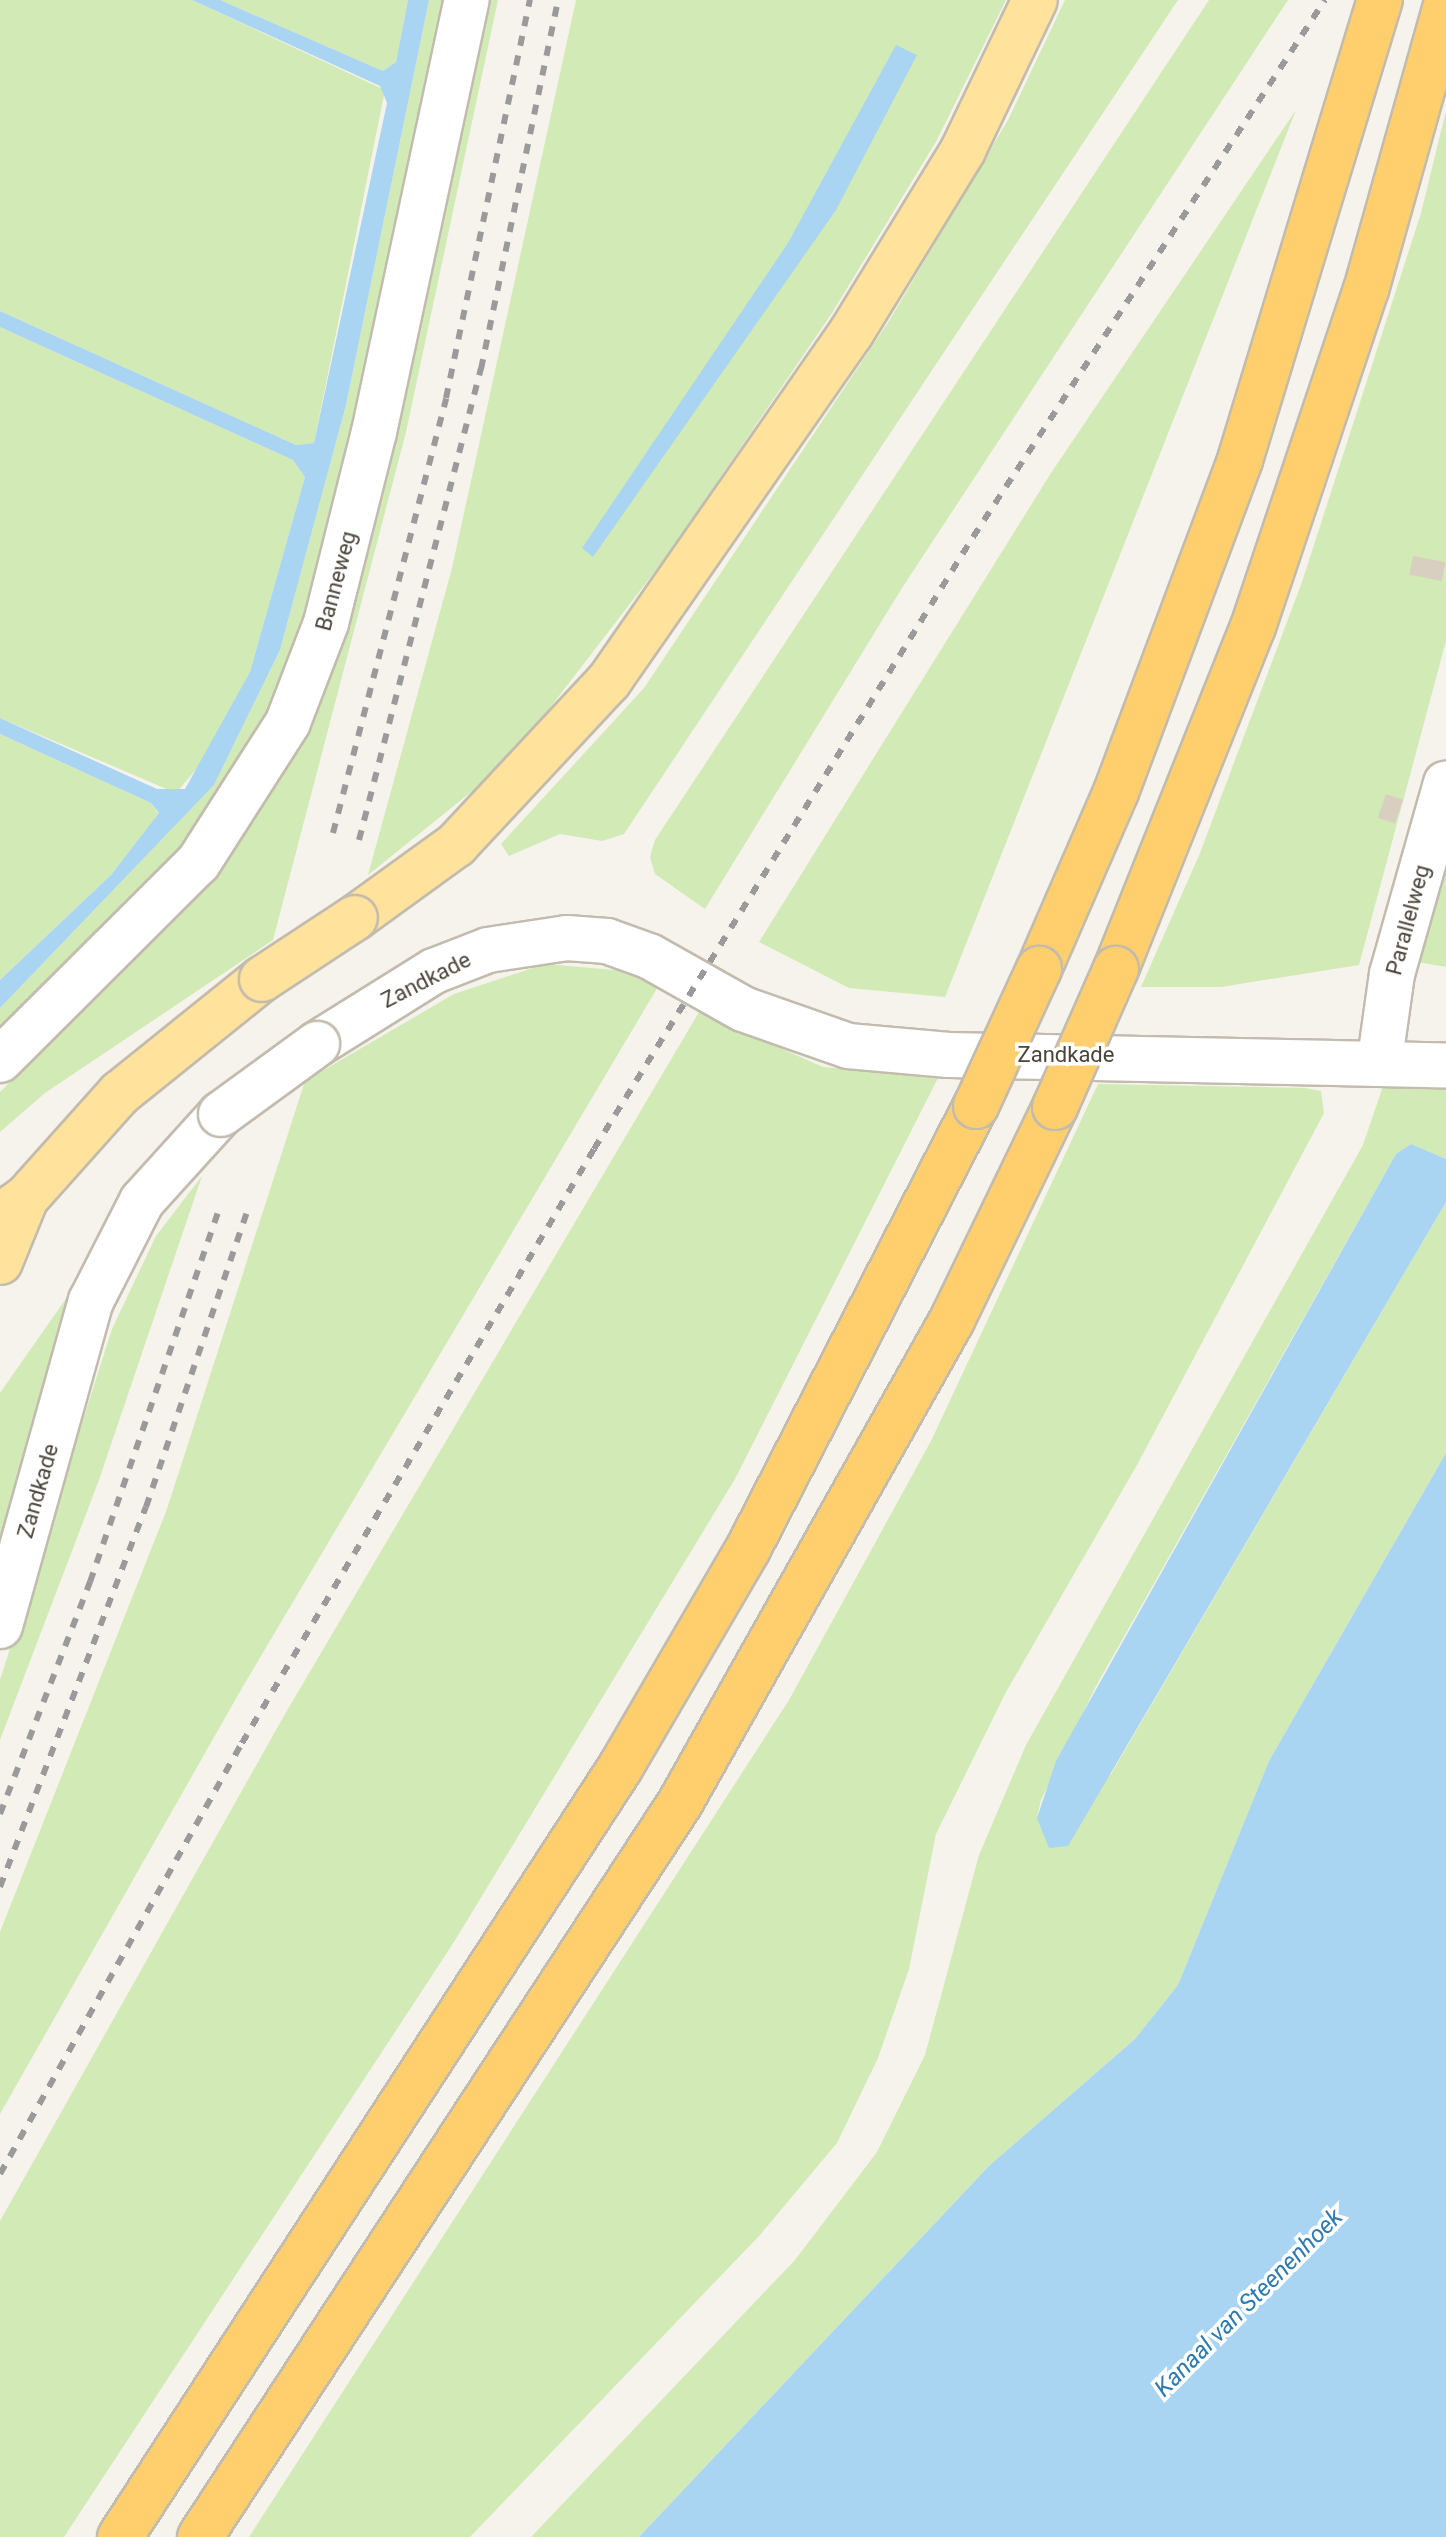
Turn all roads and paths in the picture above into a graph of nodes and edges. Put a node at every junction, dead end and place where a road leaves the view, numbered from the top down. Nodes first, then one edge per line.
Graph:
1 (467, 0) edge
2 (1035, 0) edge
3 (1380, 0) edge
4 (1446, 5) edge
5 (1446, 783) edge
6 (1380, 1059) junction
7 (0, 1060) edge
8 (1446, 1065) edge
9 (13, 1207) edge
10 (0, 1262) edge
11 (0, 1626) edge
12 (120, 2537) edge
13 (200, 2537) edge

1 - 7 street, Banneweg
2 - 9 main road, bridge
3 - 12 highway, bridge
4 - 13 highway, bridge
5 - 6 street, Parallelweg
6 - 8 street, Zandkade
6 - 11 street, Zandkade, bridge
9 - 10 main road

